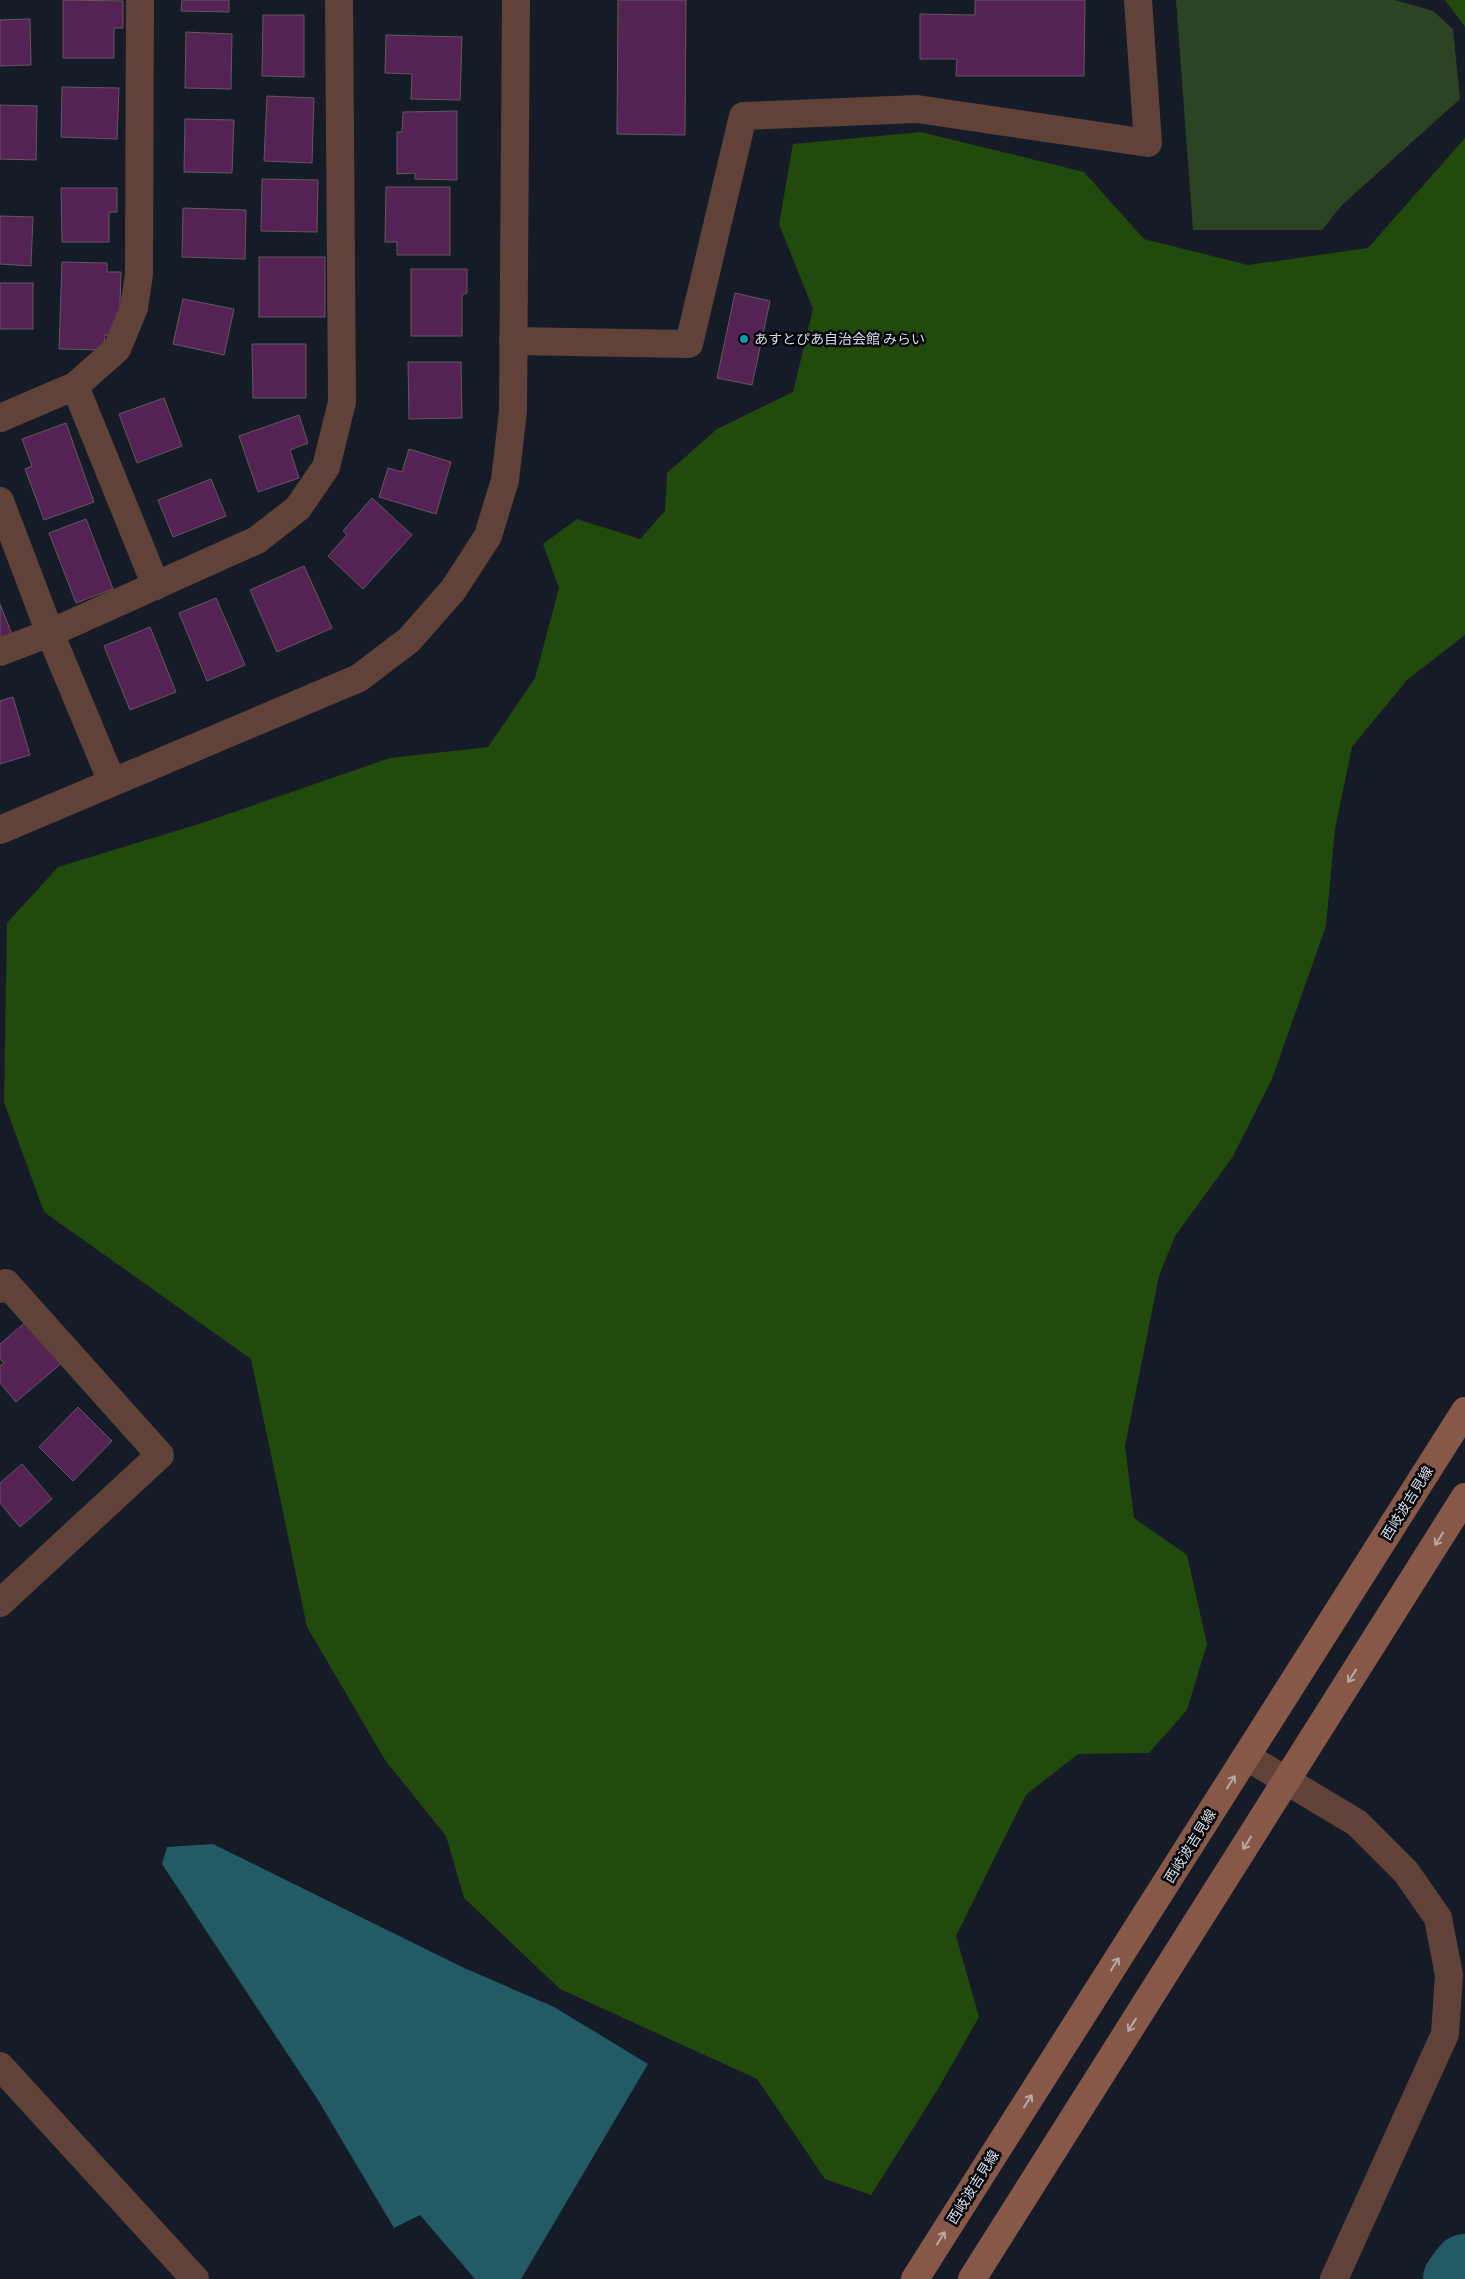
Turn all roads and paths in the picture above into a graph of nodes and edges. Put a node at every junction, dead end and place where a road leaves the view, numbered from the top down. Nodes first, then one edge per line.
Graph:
1 (140, 0) edge
2 (339, 0) edge
3 (516, 0) edge
4 (1138, 0) edge
5 (513, 341) junction
6 (76, 386) junction
7 (0, 418) edge
8 (0, 501) edge
9 (156, 586) junction
10 (50, 633) junction
11 (0, 652) edge
12 (112, 782) junction
13 (0, 830) edge
14 (0, 1289) edge
15 (1465, 1412) edge
16 (1465, 1497) edge
17 (0, 1603) edge
18 (1247, 1757) junction
19 (1287, 1780) junction
20 (0, 2066) edge
21 (195, 2279) edge
22 (915, 2279) edge
23 (972, 2279) edge
24 (1334, 2279) edge

1 - 6 street
2 - 9 street
3 - 5 street
4 - 5 street
5 - 12 street
6 - 7 street
6 - 9 street
8 - 10 street
9 - 10 street
10 - 11 street
10 - 12 street
12 - 13 street
14 - 17 street
15 - 18 main road, 西岐波吉見線
16 -> 19 main road
18 - 19 street
22 -> 18 main road, 西岐波吉見線
19 -> 23 main road
19 - 24 street
20 - 21 street

